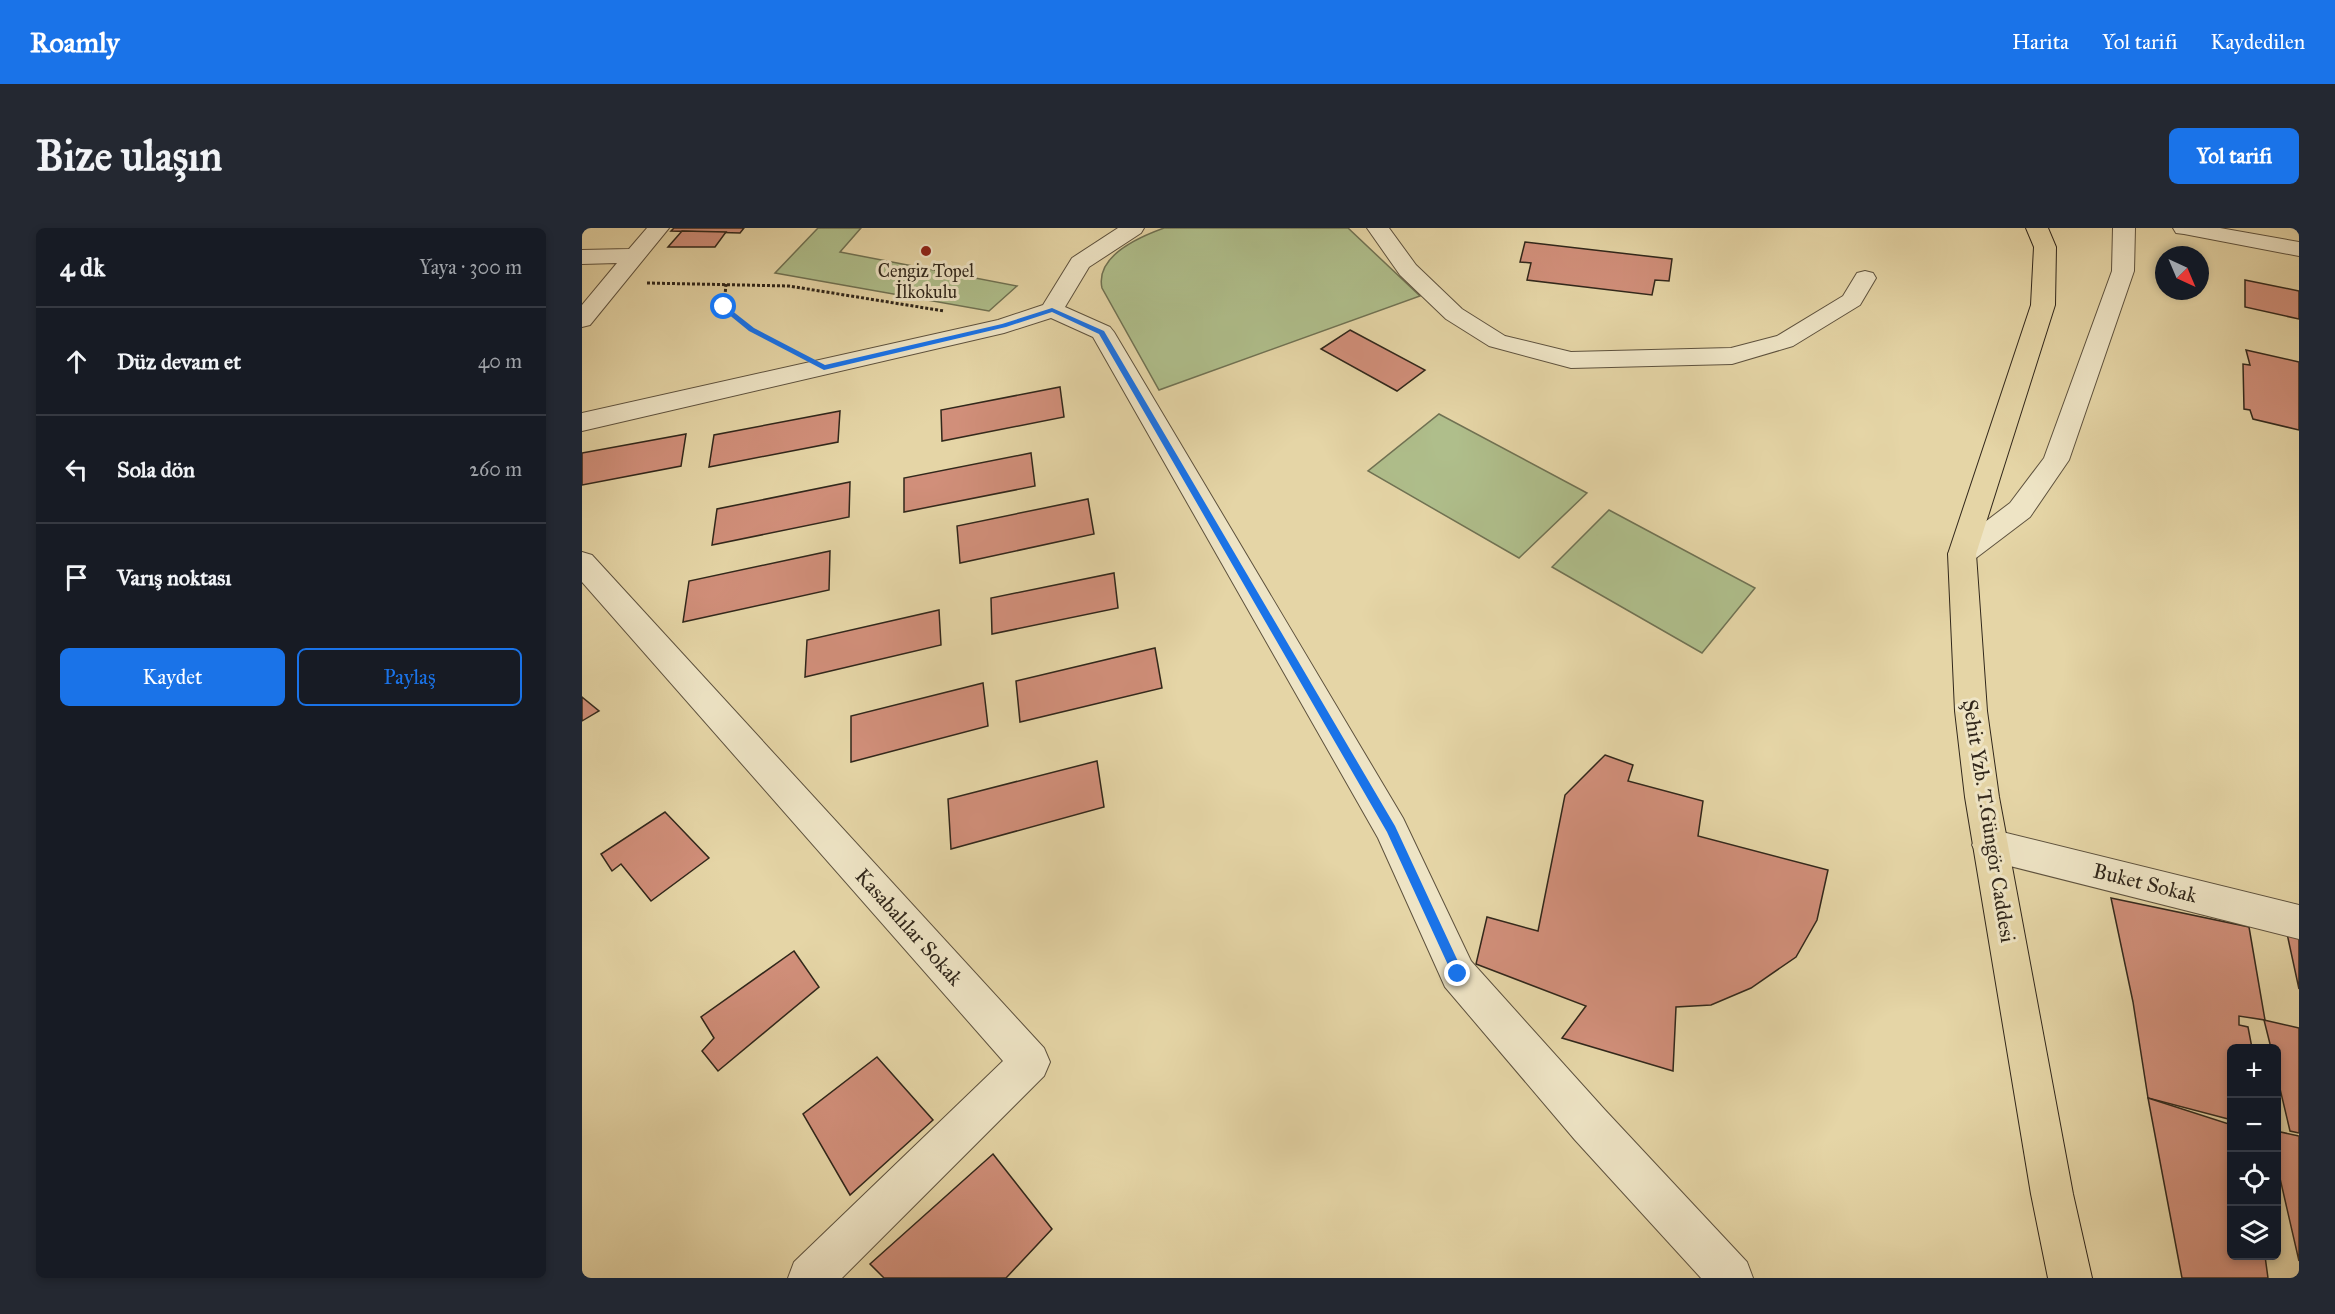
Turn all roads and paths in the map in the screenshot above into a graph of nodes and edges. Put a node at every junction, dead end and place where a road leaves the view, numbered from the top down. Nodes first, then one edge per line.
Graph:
1 (658, 228) edge
2 (1132, 228) edge
3 (1378, 228) edge
4 (2037, 228) edge
5 (2124, 228) edge
6 (2184, 228) edge
7 (2299, 249) edge
8 (636, 256) junction
9 (582, 258) edge
10 (1865, 278) dead end
11 (614, 282) junction
12 (726, 284) junction
13 (1052, 310) junction
14 (946, 312) dead end
15 (582, 320) edge
16 (824, 367) junction
17 (582, 422) edge
18 (1962, 554) junction
19 (582, 563) edge
20 (1990, 845) junction
21 (2299, 922) edge
22 (810, 1278) edge
23 (1731, 1278) edge
24 (2070, 1278) edge

1 - 8 street
2 - 13 street
3 - 10 street
4 - 18 main road, Şehit Yzb. T.Güngör Caddesi
5 - 18 street
6 - 7 street
8 - 9 street
8 - 11 street
11 - 12 path
11 - 15 street
12 - 14 path
12 - 16 path
13 - 16 street
13 - 23 street
16 - 17 street
18 - 20 main road, Şehit Yzb. T.Güngör Caddesi
19 - 22 street, Kasabalılar Sokak
20 - 21 street, Buket Sokak
20 - 24 main road, Şehit Yzb. T.Güngör Caddesi

